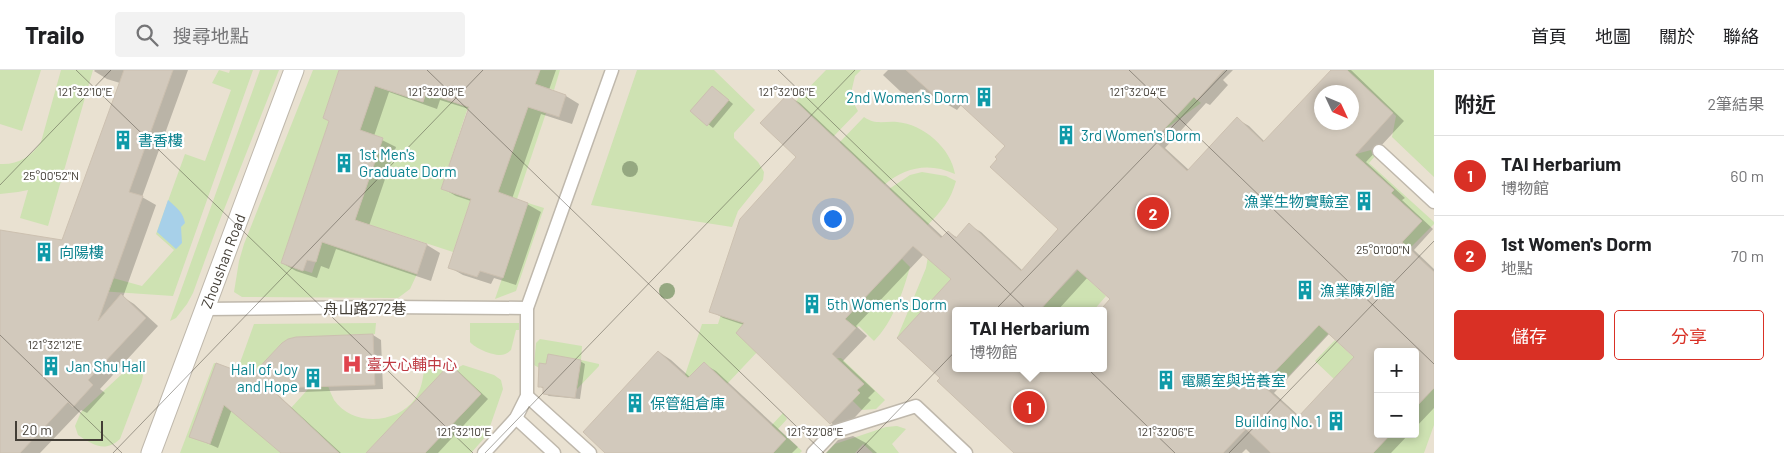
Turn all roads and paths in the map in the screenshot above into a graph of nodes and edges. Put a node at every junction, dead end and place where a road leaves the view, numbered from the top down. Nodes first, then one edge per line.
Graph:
1 (294, 70) edge
2 (612, 70) edge
3 (1379, 151) dead end
4 (1434, 202) edge
5 (527, 308) junction
6 (204, 309) junction
7 (527, 396) junction
8 (516, 418) junction
9 (151, 453) edge
10 (484, 453) edge
11 (554, 453) edge
12 (590, 453) edge
13 (813, 453) edge
14 (966, 453) edge

1 - 6 street, Zhoushan Road
2 - 5 lane
3 - 4 lane
5 - 6 lane, 舟山路272巷
5 - 7 lane
6 - 9 street, Zhoushan Road
7 - 8 lane
7 - 12 lane
8 - 10 lane
8 - 11 lane
13 - 14 lane

